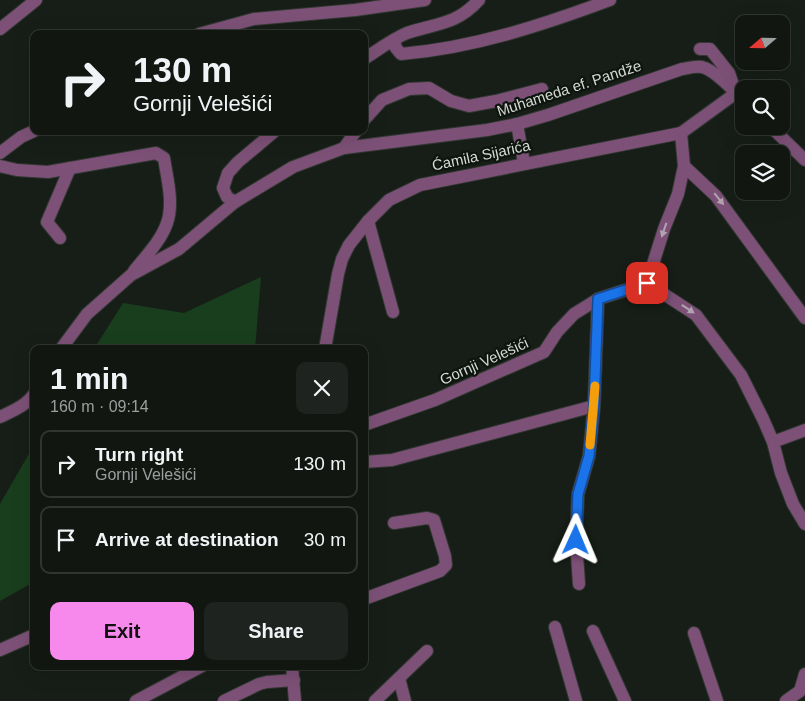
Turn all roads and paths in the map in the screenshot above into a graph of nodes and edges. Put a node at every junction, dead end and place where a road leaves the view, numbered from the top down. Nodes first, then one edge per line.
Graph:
1 (36, 0) edge
2 (426, 0) edge
3 (479, 0) edge
4 (610, 0) edge
5 (0, 29) edge
6 (214, 30) edge
7 (394, 41) junction
8 (700, 50) dead end
9 (368, 57) edge
10 (735, 86) edge
11 (542, 89) dead end
12 (735, 93) edge
13 (735, 100) edge
14 (368, 116) edge
15 (517, 124) junction
16 (681, 132) junction
17 (30, 133) edge
18 (270, 135) edge
19 (353, 135) edge
20 (779, 135) edge
21 (344, 148) junction
22 (0, 153) edge
23 (805, 160) edge
24 (524, 163) junction
25 (0, 166) edge
26 (684, 166) junction
27 (70, 168) junction
28 (234, 202) junction
29 (368, 221) junction
30 (60, 238) dead end
31 (131, 275) junction
32 (647, 283) junction
33 (598, 299) junction
34 (393, 312) dead end
35 (805, 318) edge
36 (65, 345) edge
37 (326, 345) edge
38 (30, 400) edge
39 (594, 406) junction
40 (0, 417) edge
41 (368, 425) edge
42 (805, 430) edge
43 (773, 442) junction
44 (368, 462) edge
45 (394, 523) dead end
46 (805, 524) edge
47 (579, 584) dead end
48 (368, 598) edge
49 (555, 628) dead end
50 (593, 631) dead end
51 (694, 633) dead end
52 (30, 637) edge
53 (0, 650) edge
54 (427, 651) dead end
55 (194, 670) edge
56 (293, 670) edge
57 (805, 674) edge
58 (399, 678) junction
59 (294, 680) junction
60 (803, 694) edge
61 (136, 701) edge
62 (224, 701) edge
63 (295, 701) edge
64 (376, 701) edge
65 (405, 701) edge
66 (576, 701) edge
67 (625, 701) edge
68 (718, 701) edge
69 (786, 701) edge

1 - 5 street
2 - 6 street
3 - 7 street
4 - 7 street
7 - 9 street
8 - 10 street
11 - 14 street
12 - 15 street, Muhameda ef. Pandže
13 - 16 street, Ćamila Sijarića
15 - 21 street, Muhameda ef. Pandže
15 - 24 street
16 - 24 street, Ćamila Sijarića
16 - 26 street
17 - 22 street
18 - 28 street
19 - 21 street
20 - 23 street
21 - 28 street, Muhameda ef. Pandže
24 - 29 street, Ćamila Sijarića
25 - 27 street
26 -> 32 street
26 -> 35 street
27 - 30 street
27 - 31 street
28 - 31 street, Muhameda ef. Pandže
29 - 34 street
29 - 37 street, Ćamila Sijarića
31 - 36 street, Muhameda ef. Pandže
32 - 33 street, Gornji Velešići
32 -> 43 street
33 - 39 street
33 - 41 street, Gornji Velešići
38 - 40 street
39 - 44 street
39 - 47 street
42 - 43 street
43 - 46 street
45 - 48 street
49 - 66 street
50 - 67 street
51 - 68 street
52 - 53 street
54 - 58 street
55 - 61 street
56 - 59 street
57 - 60 street
58 - 64 street
58 - 65 street
59 - 62 street
59 - 63 street
60 - 69 street

